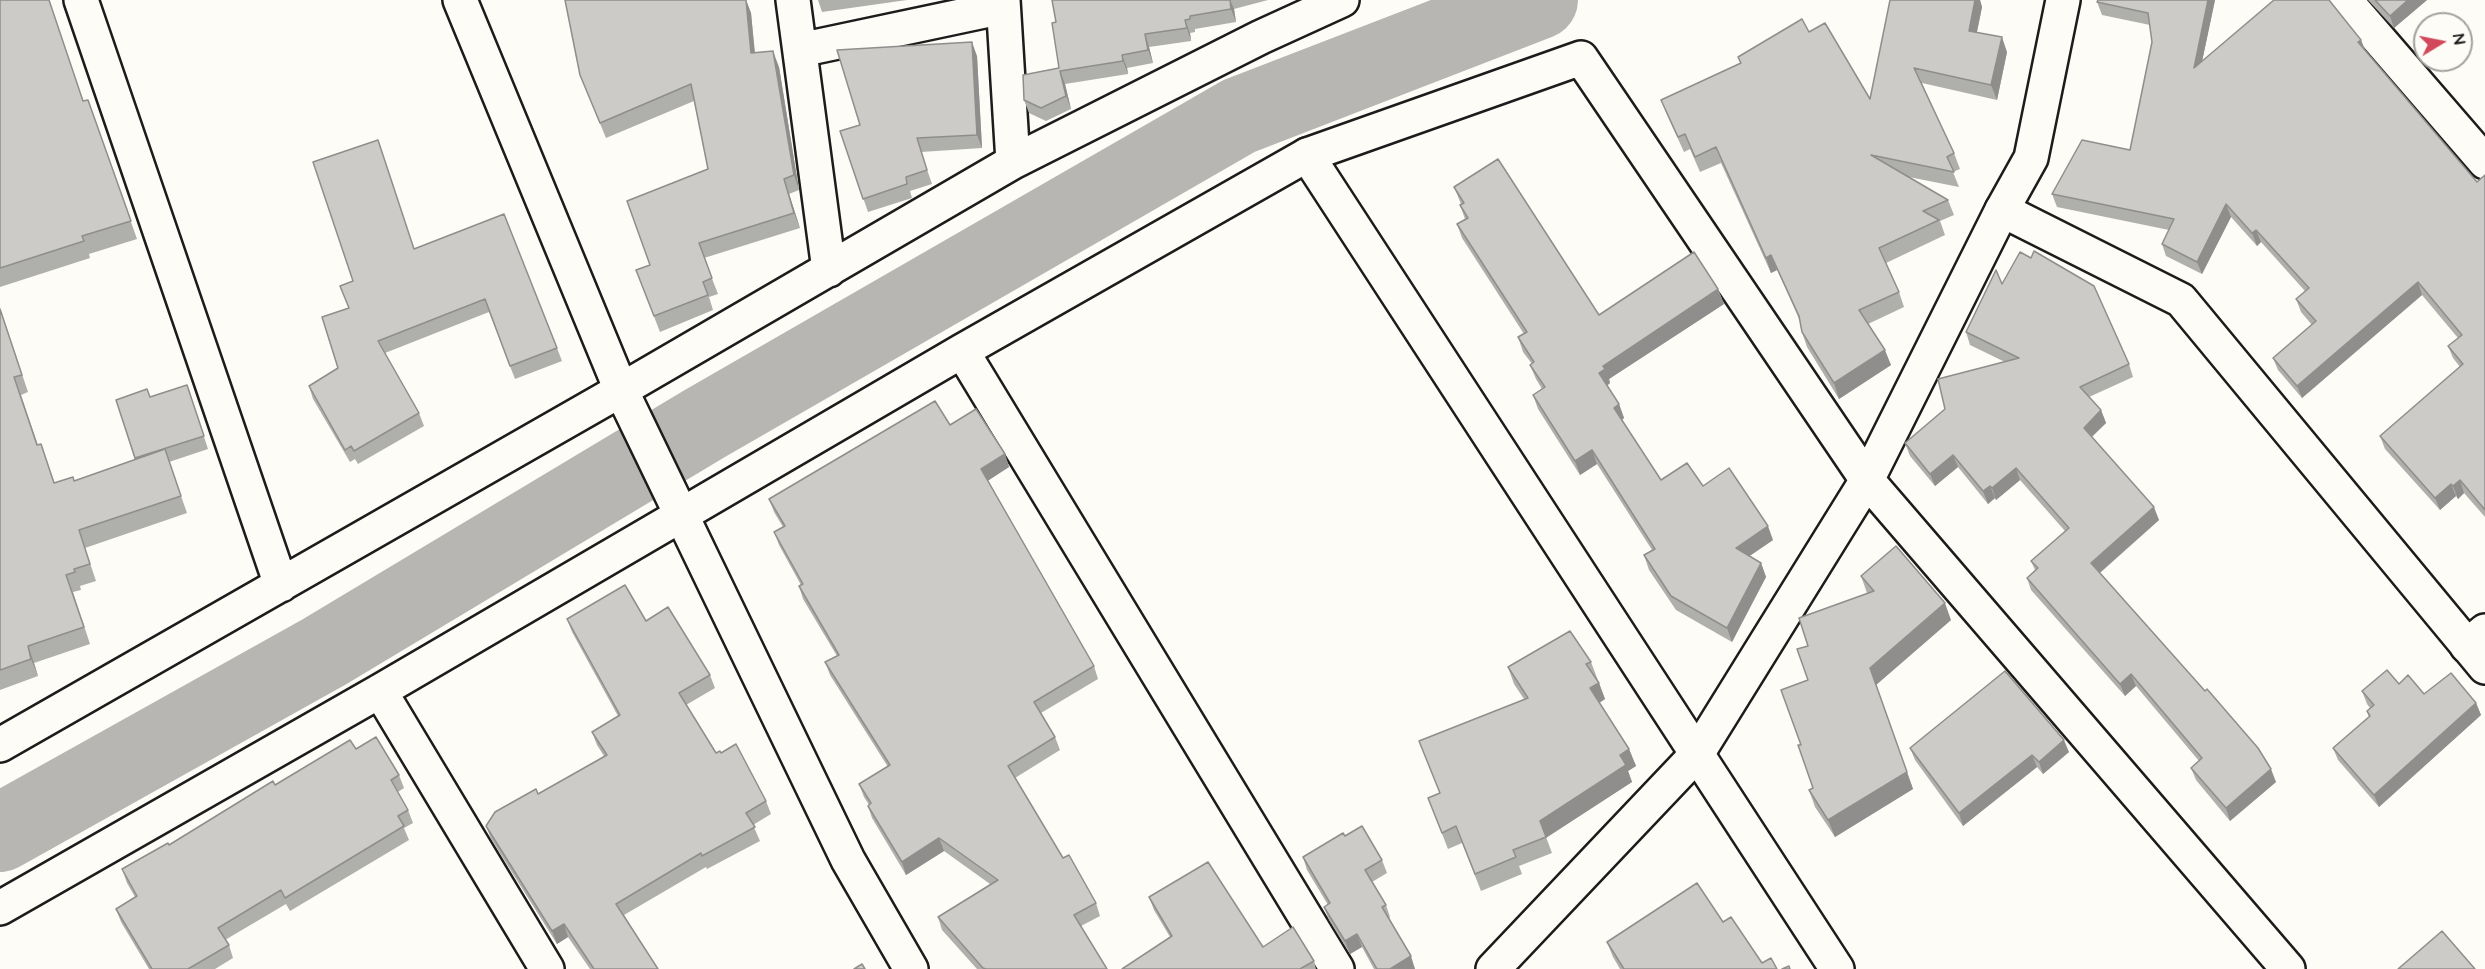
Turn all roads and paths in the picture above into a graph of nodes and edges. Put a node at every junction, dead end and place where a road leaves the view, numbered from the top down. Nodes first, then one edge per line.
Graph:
1 (81, 0) edge
2 (460, 0) edge
3 (793, 0) edge
4 (1342, 0) edge
5 (2063, 0) edge
6 (2345, 0) edge
7 (1003, 3) edge
8 (800, 50) junction
9 (1307, 154) junction
10 (1013, 162) junction
11 (2485, 162) edge
12 (2002, 210) junction
13 (829, 270) junction
14 (962, 351) junction
15 (626, 400) junction
16 (1867, 480) junction
17 (676, 506) junction
18 (281, 585) junction
19 (2479, 648) edge
20 (380, 691) junction
21 (0, 745) edge
22 (1697, 754) junction
23 (0, 908) edge
24 (547, 969) edge
25 (911, 969) edge
26 (1337, 969) edge
27 (1493, 969) edge
28 (1837, 969) edge
29 (2288, 969) edge

1 - 18 street
2 - 15 street
3 - 8 street
4 - 10 street
5 - 12 street
6 - 11 street
7 - 8 street
7 - 10 street
8 - 13 street
9 - 14 street
9 - 16 street
9 - 22 street
10 - 13 street
12 - 16 street
12 - 19 street
13 - 15 street
14 - 17 street
14 - 26 street
15 - 17 street
15 - 18 street
16 - 22 street
16 - 29 street
17 - 20 street
17 - 25 street
18 - 21 street
20 - 23 street
20 - 24 street
22 - 27 street
22 - 28 street

